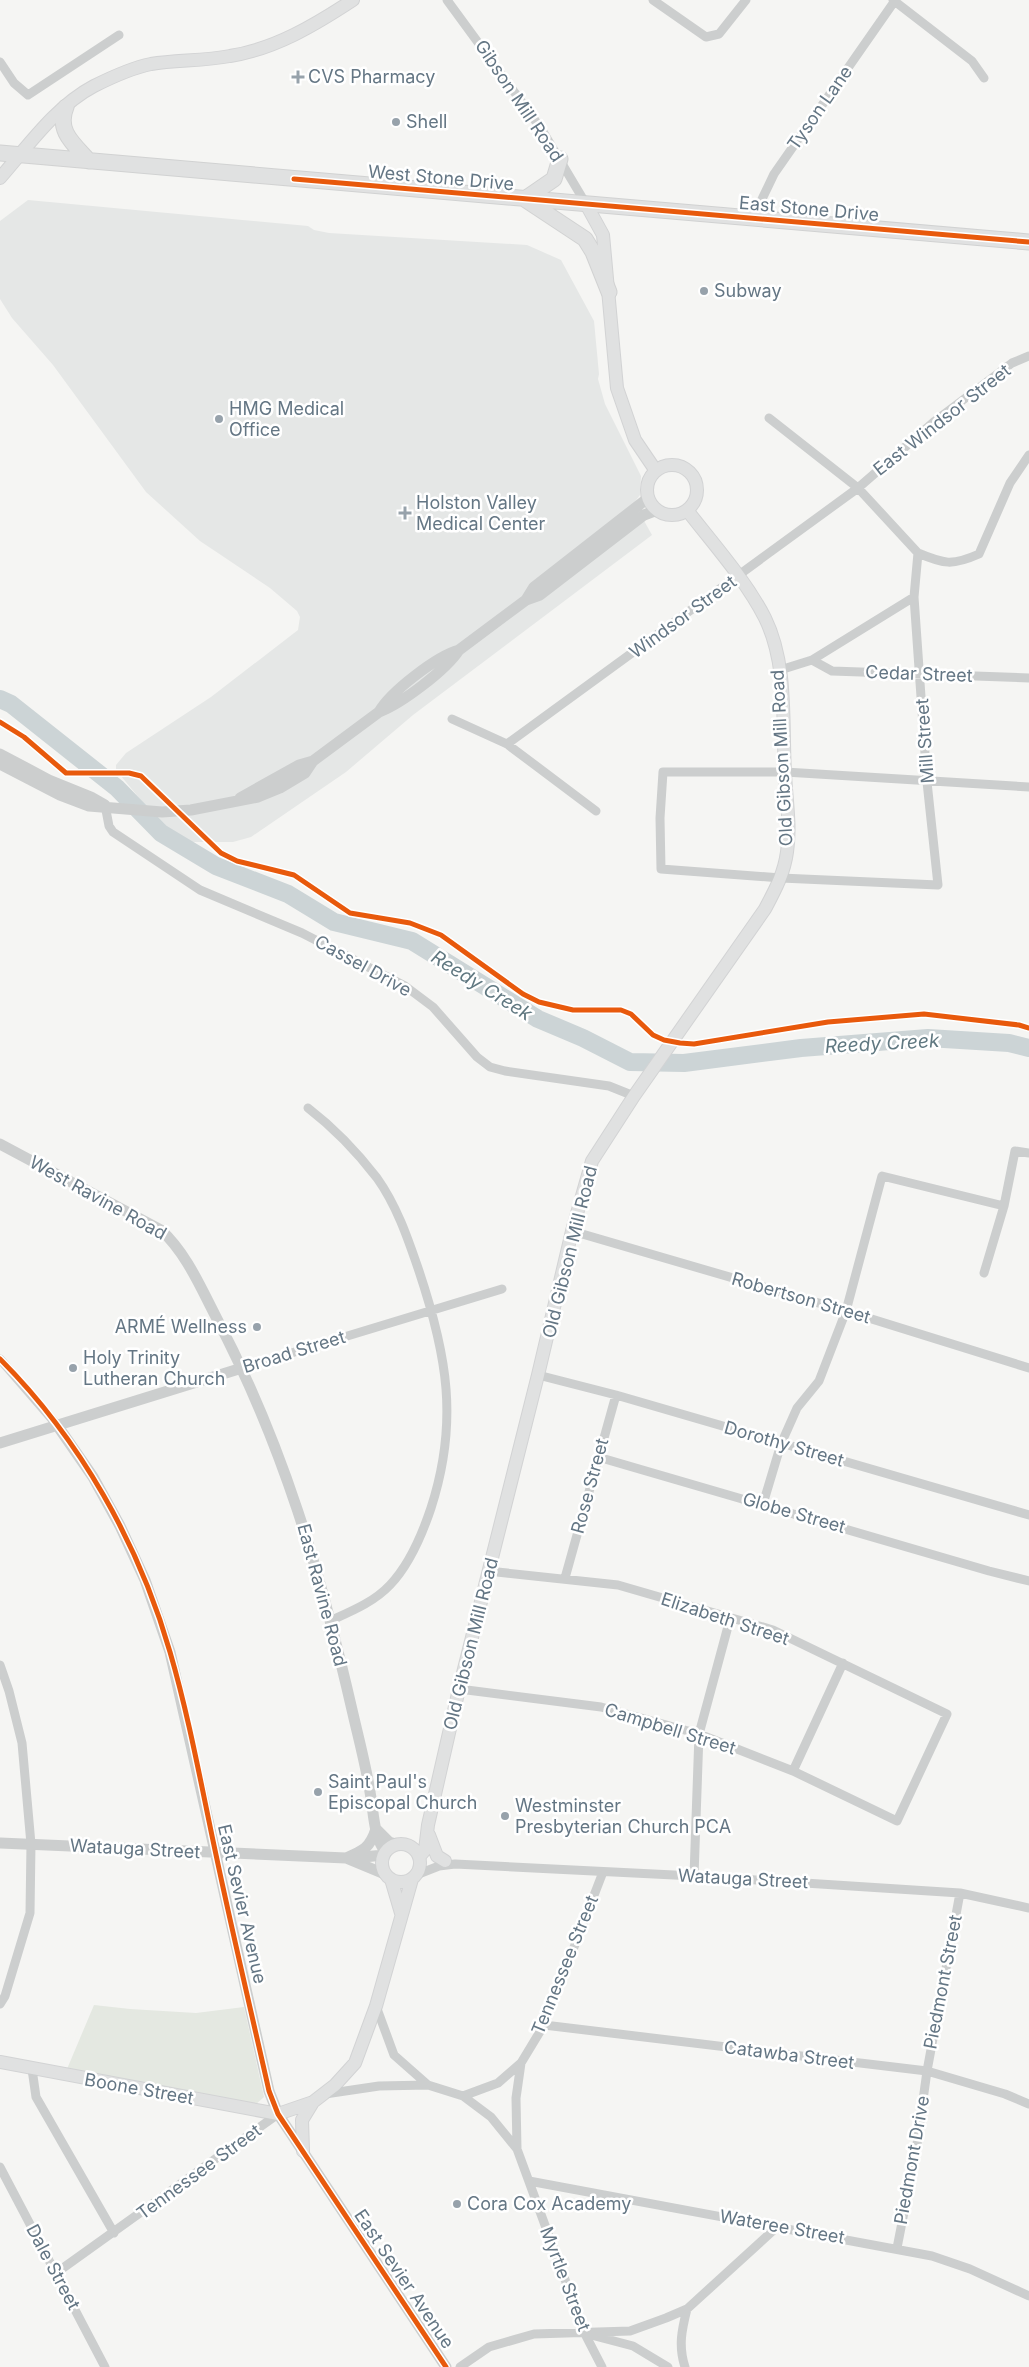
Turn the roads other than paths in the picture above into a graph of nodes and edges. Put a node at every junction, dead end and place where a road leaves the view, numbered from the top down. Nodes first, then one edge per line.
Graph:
1 (353, 0) edge
2 (447, 0) edge
3 (653, 0) edge
4 (746, 0) edge
5 (894, 1) edge
6 (119, 35) dead end
7 (0, 62) edge
8 (984, 78) dead end
9 (66, 107) junction
10 (0, 153) edge
11 (20, 155) junction
12 (560, 159) junction
13 (89, 161) junction
14 (0, 178) edge
15 (525, 199) junction
16 (586, 204) junction
17 (753, 218) junction
18 (1029, 242) edge
19 (609, 292) junction
20 (1029, 356) edge
21 (769, 418) dead end
22 (1029, 455) edge
23 (656, 471) junction
24 (858, 488) junction
25 (648, 498) junction
26 (657, 510) junction
27 (687, 510) junction
28 (918, 553) junction
29 (738, 577) junction
30 (914, 597) junction
31 (526, 600) junction
32 (812, 660) junction
33 (780, 670) junction
34 (921, 674) junction
35 (1029, 678) edge
36 (452, 719) dead end
37 (507, 744) junction
38 (0, 754) edge
39 (0, 764) edge
40 (785, 772) junction
41 (927, 782) junction
42 (1029, 787) edge
43 (110, 806) junction
44 (596, 811) dead end
45 (782, 878) junction
46 (634, 1096) junction
47 (308, 1108) dead end
48 (0, 1144) edge
49 (1029, 1153) edge
50 (1004, 1206) junction
51 (572, 1231) junction
52 (984, 1273) dead end
53 (502, 1289) dead end
54 (432, 1309) junction
55 (846, 1311) junction
56 (0, 1359) edge
57 (242, 1368) junction
58 (1029, 1368) edge
59 (538, 1375) junction
60 (616, 1395) junction
61 (58, 1425) junction
62 (0, 1443) edge
63 (781, 1444) junction
64 (598, 1457) junction
65 (763, 1504) junction
66 (1029, 1516) edge
67 (488, 1571) junction
68 (565, 1578) junction
69 (1029, 1581) edge
70 (730, 1619) junction
71 (332, 1620) junction
72 (843, 1663) junction
73 (0, 1665) edge
74 (459, 1689) junction
75 (699, 1734) junction
76 (793, 1771) junction
77 (897, 1821) joint
78 (428, 1825) junction
79 (376, 1829) junction
80 (0, 1843) edge
81 (31, 1844) junction
82 (403, 1845) junction
83 (216, 1853) junction
84 (385, 1854) junction
85 (346, 1858) junction
86 (419, 1858) junction
87 (450, 1863) junction
88 (603, 1872) junction
89 (694, 1876) junction
90 (389, 1877) junction
91 (414, 1877) junction
92 (960, 1893) junction
93 (1029, 1908) edge
94 (401, 1913) junction
95 (0, 2004) edge
96 (376, 2006) junction
97 (544, 2025) junction
98 (0, 2062) edge
99 (521, 2063) junction
100 (32, 2069) junction
101 (927, 2071) junction
102 (428, 2084) junction
103 (325, 2094) junction
104 (463, 2096) junction
105 (313, 2102) junction
106 (1029, 2104) edge
107 (278, 2114) junction
108 (516, 2149) junction
109 (303, 2151) junction
110 (0, 2167) edge
111 (528, 2181) junction
112 (777, 2227) junction
113 (114, 2233) junction
114 (896, 2248) junction
115 (56, 2274) junction
116 (1029, 2296) edge
117 (687, 2309) junction
118 (585, 2334) junction
119 (106, 2367) edge
120 (446, 2367) edge
121 (460, 2367) edge
122 (602, 2367) edge
123 (668, 2367) edge
124 (685, 2367) edge

1 - 9 main road
2 - 12 street, Gibson Mill Road
3 - 4 street
5 - 8 street
5 - 17 street, Tyson Lane
6 - 7 street
9 - 11 main road
9 - 13 highway
10 - 11 highway, West Stone Drive
11 - 13 highway, West Stone Drive
11 - 14 main road
12 - 15 highway
12 - 16 street, Gibson Mill Road
13 - 15 highway, West Stone Drive
15 - 16 highway, West Stone Drive
15 - 19 highway
16 - 17 highway, East Stone Drive
16 - 19 main road
17 - 18 highway, East Stone Drive
19 - 23 main road
20 - 24 street, East Windsor Street
21 - 24 street
22 - 28 street
23 - 25 main road
23 - 27 main road
24 - 28 street
24 - 29 street, Windsor Street
25 - 26 main road
25 - 31 street
26 - 27 main road
26 - 31 street
27 - 29 main road, Old Gibson Mill Road
28 - 30 street
29 - 33 main road, Old Gibson Mill Road
29 - 37 street, Windsor Street
30 - 32 street
30 - 34 street, Mill Street
31 - 43 street
32 - 33 street
32 - 34 street, Cedar Street
33 - 40 main road, Old Gibson Mill Road
34 - 35 street, Cedar Street
34 - 41 street, Mill Street
36 - 37 street
37 - 44 street
38 - 43 street
39 - 43 street
40 - 41 street
40 - 45 main road, Old Gibson Mill Road
40 - 45 street
41 - 42 street
41 - 45 street, Mill Street
43 - 46 street, Cassel Drive
45 - 46 main road, Old Gibson Mill Road
46 - 51 main road, Old Gibson Mill Road
47 - 54 street
48 - 57 street, West Ravine Road
49 - 50 street
50 - 52 street
50 - 55 street
51 - 55 street, Robertson Street
51 - 59 main road, Old Gibson Mill Road
53 - 54 street, Broad Street
54 - 57 street, Broad Street
54 - 71 street
55 - 58 street, Robertson Street
55 - 63 street
56 - 61 street
57 - 61 street, Broad Street
57 - 71 street, East Ravine Road
59 - 60 street, Dorothy Street
59 - 67 main road, Old Gibson Mill Road
60 - 63 street, Dorothy Street
60 - 64 street, Rose Street
61 - 62 street, Broad Street
61 - 83 street, East Sevier Avenue
63 - 65 street
63 - 66 street, Dorothy Street
64 - 65 street, Globe Street
64 - 68 street, Rose Street
65 - 69 street, Globe Street
67 - 68 street, Elizabeth Street
67 - 74 main road, Old Gibson Mill Road
68 - 70 street, Elizabeth Street
70 - 72 street, Elizabeth Street
70 - 75 street
71 - 79 street, East Ravine Road
72 - 76 street
72 - 77 street, Elizabeth Street
73 - 81 street
74 - 75 street, Campbell Street
74 - 78 main road, Old Gibson Mill Road
75 - 76 street, Campbell Street
75 - 89 street
76 - 77 street, Campbell Street
78 - 82 main road
78 - 86 main road, Old Gibson Mill Road
78 - 87 main road
79 - 82 street
79 - 84 street, East Ravine Road
79 - 85 street
80 - 81 street, Watauga Street
81 - 83 street, Watauga Street
81 - 95 street
82 - 84 main road
82 - 86 main road
83 - 85 street, Watauga Street
83 - 107 street, East Sevier Avenue
84 - 85 street
84 - 90 main road
85 - 90 street, Watauga Street
86 - 87 street, Watauga Street
86 - 91 main road
87 - 88 street, Watauga Street
87 - 91 street, Watauga Street
88 - 89 street, Watauga Street
88 - 97 street, Tennessee Street
89 - 92 street, Watauga Street
90 - 91 main road
90 - 94 main road
91 - 94 main road
92 - 93 street, Watauga Street
92 - 101 street, Piedmont Street
94 - 96 main road
96 - 102 street
96 - 103 main road
97 - 99 street, Tennessee Street
97 - 101 street, Catawba Street
98 - 100 main road, Boone Street
99 - 104 street, Tennessee Street
99 - 108 street
100 - 107 main road, Boone Street
100 - 113 street
101 - 106 street, Catawba Street
101 - 114 street, Piedmont Drive
102 - 103 street, Tennessee Street
102 - 104 street, Tennessee Street
103 - 105 main road, Tennessee Street
104 - 108 street, Myrtle Street
105 - 107 main road, Tennessee Street
105 - 109 main road
107 - 109 street, East Sevier Avenue
107 - 113 street, Tennessee Street
108 - 111 street, Myrtle Street
109 - 120 street, East Sevier Avenue
110 - 115 street, Dale Street
111 - 112 street, Wateree Street
111 - 118 street, Myrtle Street
112 - 114 street, Wateree Street
112 - 117 street
113 - 115 street, Tennessee Street
114 - 116 street, Wateree Street
115 - 119 street, Dale Street
117 - 118 street
117 - 124 street
118 - 121 street
118 - 122 street, Myrtle Street
118 - 123 street

